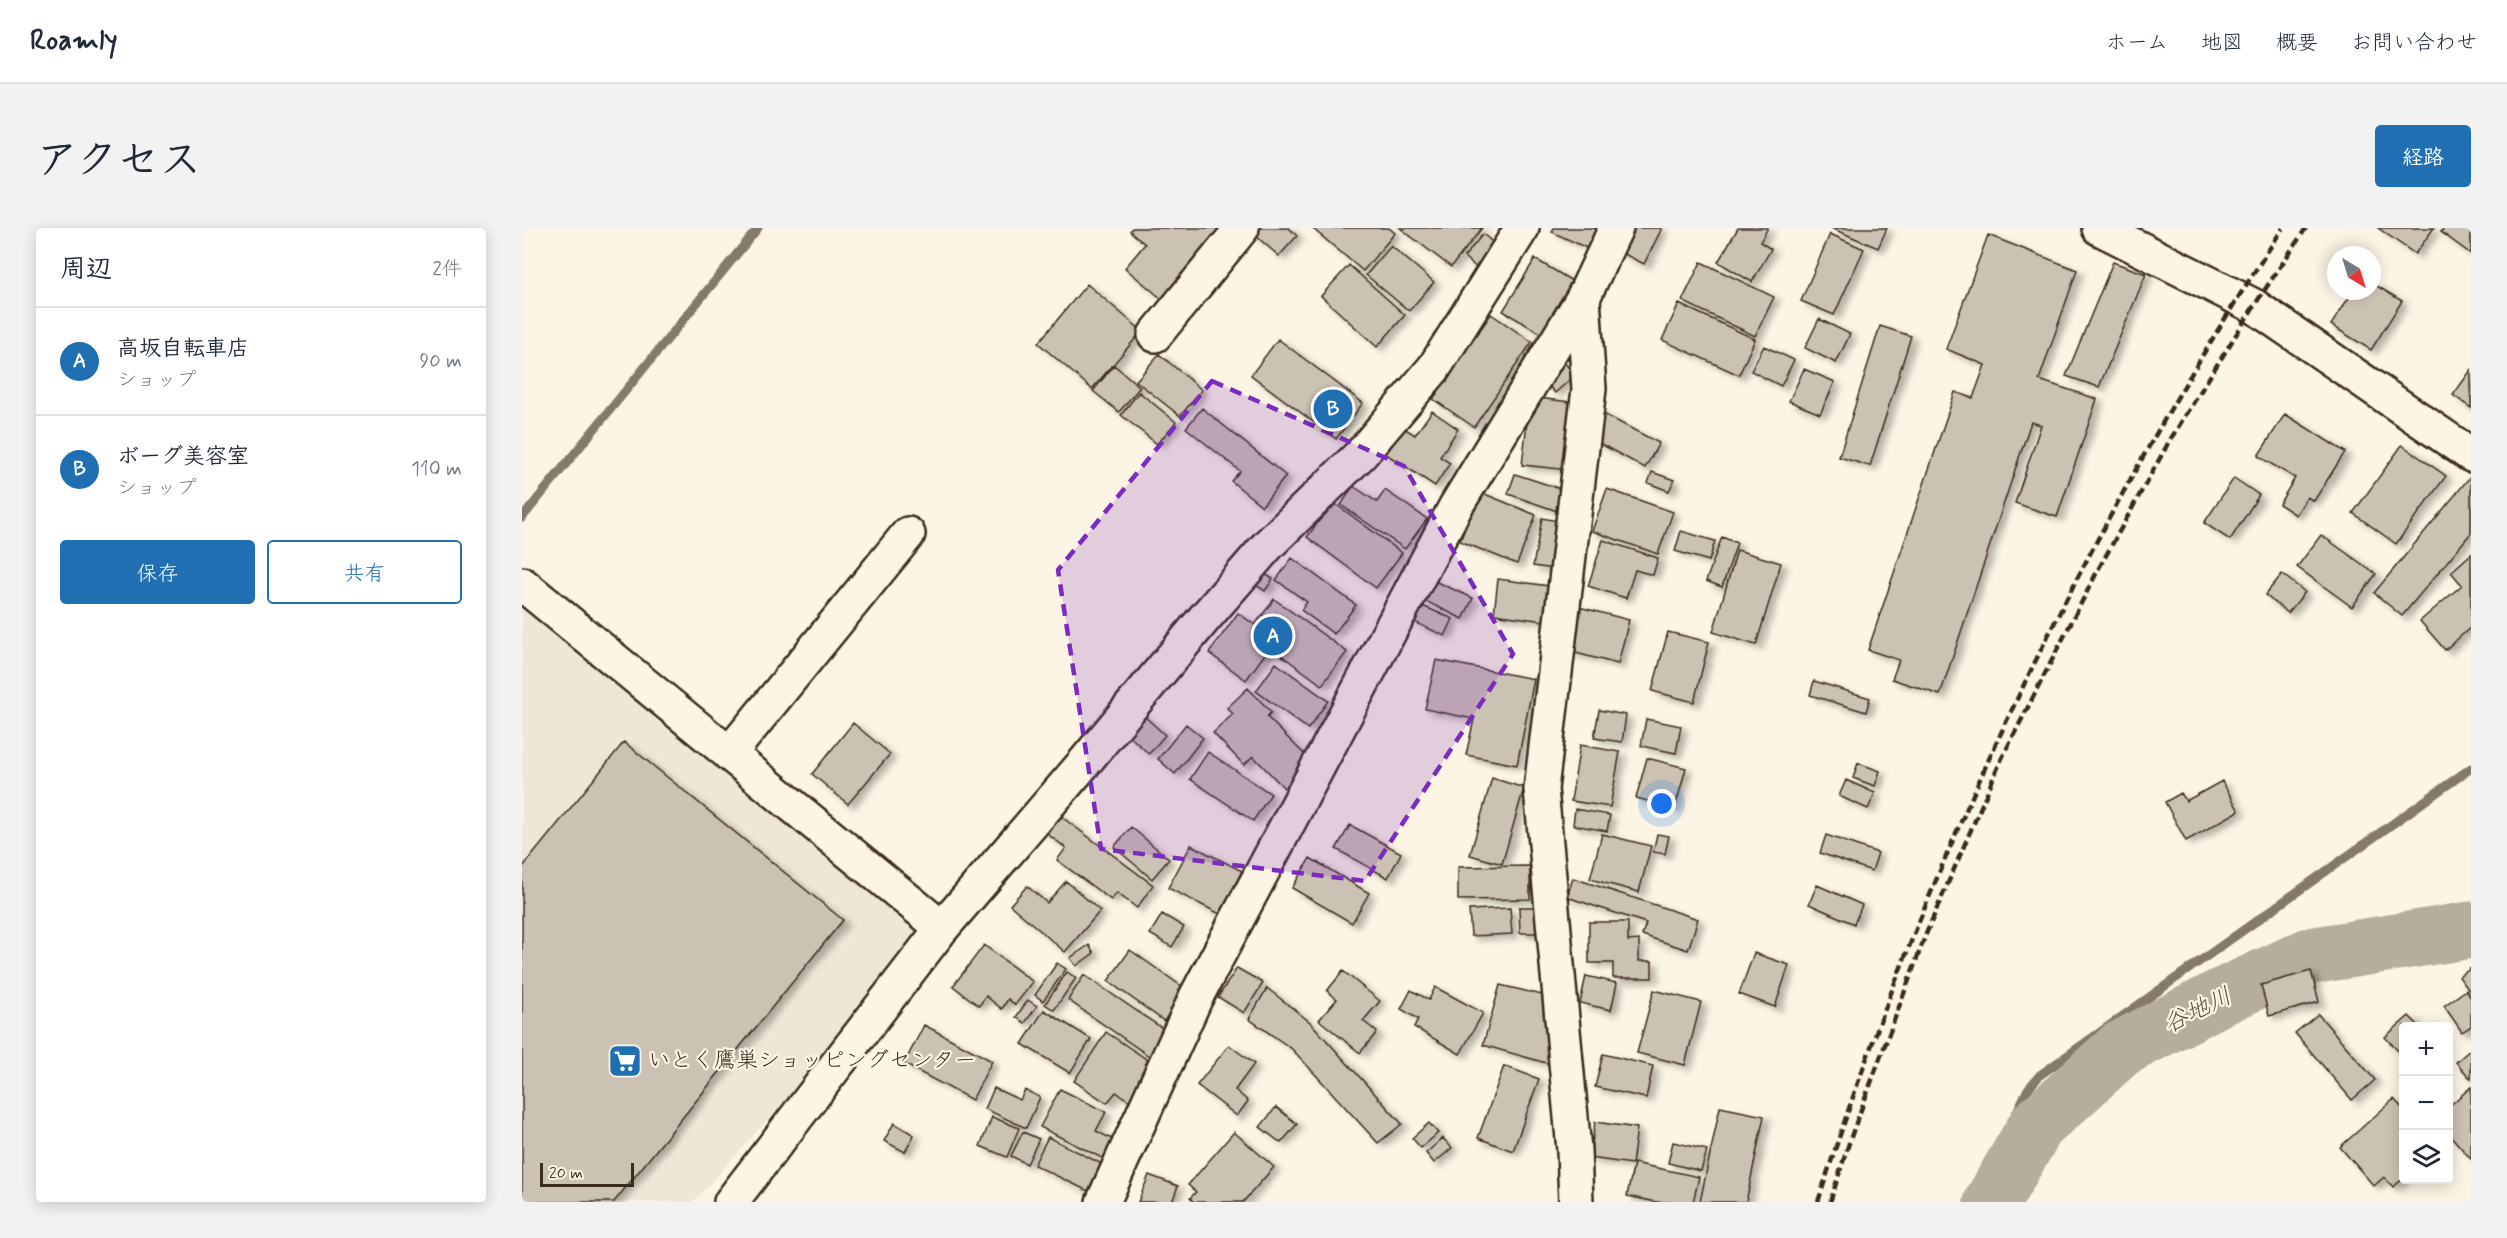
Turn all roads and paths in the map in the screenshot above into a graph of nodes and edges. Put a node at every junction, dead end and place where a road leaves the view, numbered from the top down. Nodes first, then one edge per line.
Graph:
1 (1242, 228) edge
2 (1522, 228) edge
3 (1616, 228) edge
4 (2099, 228) edge
5 (1583, 298) junction
6 (1155, 335) dead end
7 (2471, 455) edge
8 (908, 534) dead end
9 (522, 584) edge
10 (729, 754) junction
11 (942, 928) junction
12 (731, 1202) edge
13 (1103, 1202) edge
14 (1576, 1202) edge

1 - 6 street
2 - 11 street
3 - 5 street
4 - 7 street
5 - 13 street
5 - 14 street
8 - 10 street
9 - 10 street
10 - 11 street
11 - 12 street

